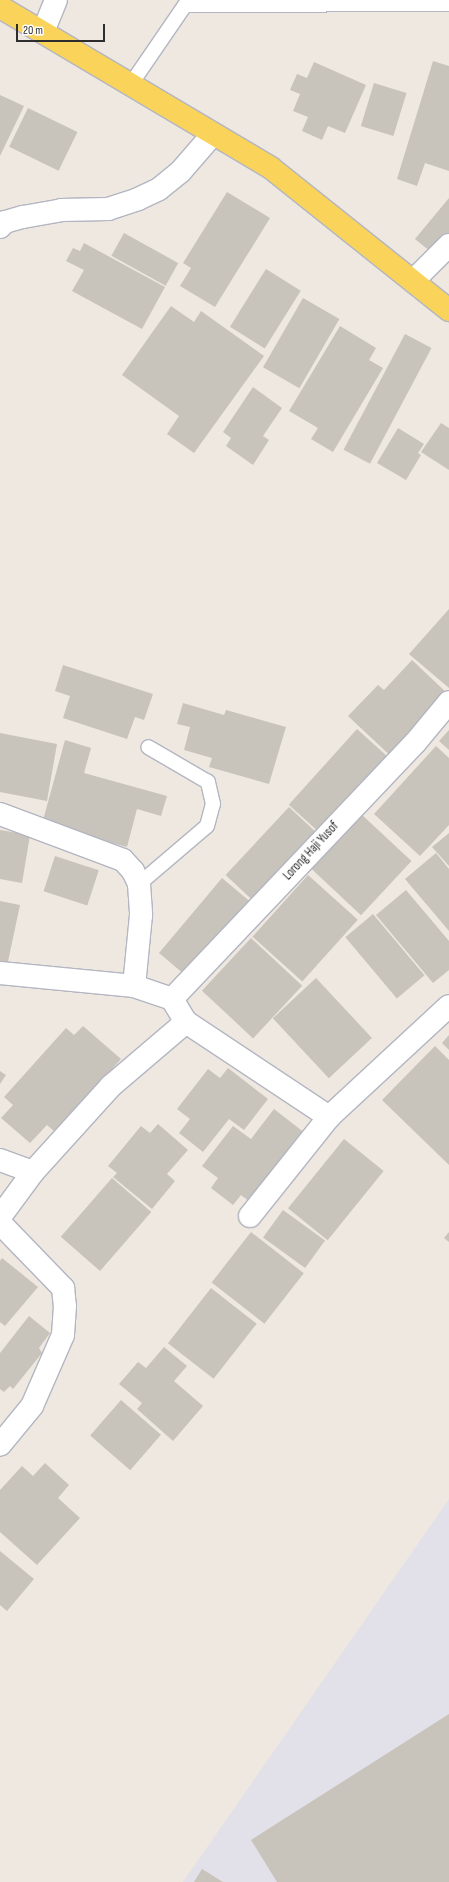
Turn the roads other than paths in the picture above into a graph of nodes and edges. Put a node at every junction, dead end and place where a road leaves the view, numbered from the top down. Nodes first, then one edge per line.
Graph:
1 (56, 0) edge
2 (449, 4) edge
3 (0, 7) edge
4 (43, 32) junction
5 (130, 84) junction
6 (213, 134) junction
7 (0, 227) edge
8 (449, 245) edge
9 (413, 282) junction
10 (449, 310) edge
11 (449, 702) edge
12 (148, 747) dead end
13 (0, 814) edge
14 (139, 884) junction
15 (0, 973) edge
16 (134, 986) junction
17 (172, 999) junction
18 (449, 1006) edge
19 (186, 1022) junction
20 (328, 1117) junction
21 (0, 1160) edge
22 (33, 1172) junction
23 (250, 1216) dead end
24 (0, 1217) edge
25 (0, 1223) edge
26 (0, 1445) edge

1 - 4 street
2 - 5 lane
3 - 4 main road
4 - 5 main road
5 - 6 main road
6 - 7 street
6 - 9 main road
8 - 9 street
9 - 10 main road
11 - 17 street, Lorong Haji Yusof
12 - 14 lane
13 - 14 street
14 - 16 street
15 - 16 street
16 - 17 street
17 - 19 street
18 - 20 street
19 - 20 street
19 - 22 street
20 - 23 street
21 - 22 street
22 - 24 street
25 - 26 street

